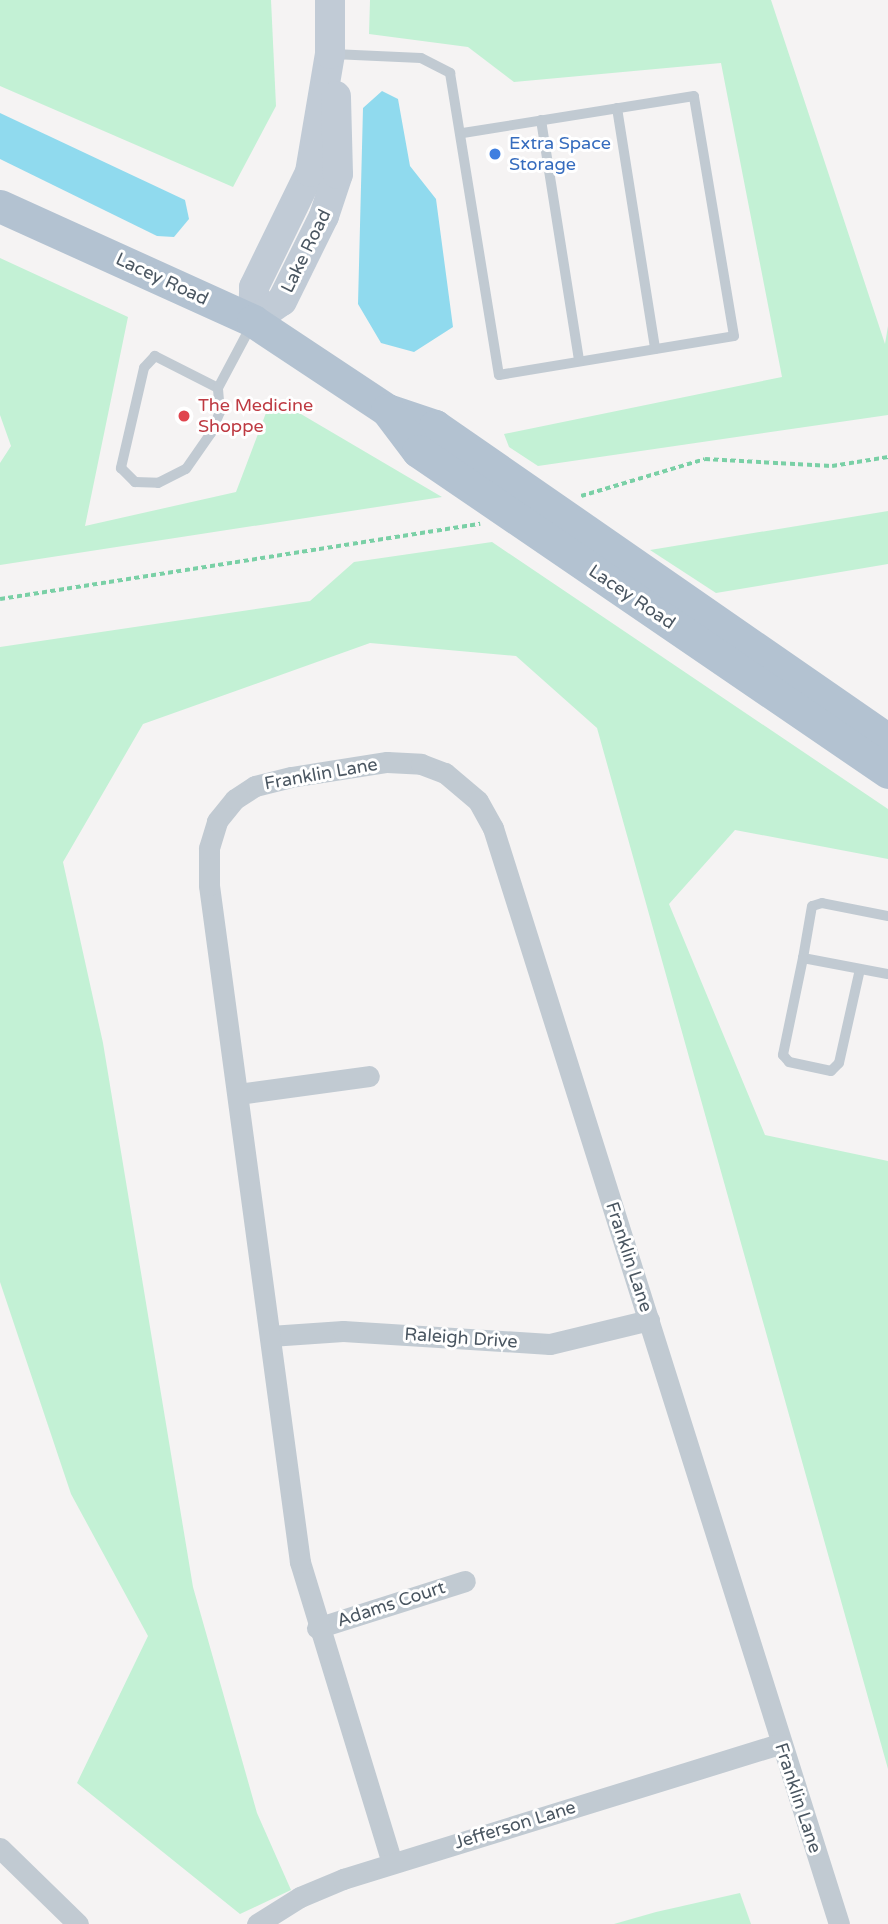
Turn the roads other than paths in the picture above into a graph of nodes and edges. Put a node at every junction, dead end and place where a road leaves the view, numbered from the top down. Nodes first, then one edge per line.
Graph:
1 (330, 0) edge
2 (330, 54) junction
3 (617, 108) junction
4 (541, 120) junction
5 (463, 133) junction
6 (0, 206) edge
7 (253, 321) junction
8 (655, 349) junction
9 (579, 361) junction
10 (218, 388) junction
11 (387, 410) junction
12 (745, 658) junction
13 (835, 720) junction
14 (888, 740) edge
15 (888, 772) edge
16 (888, 916) edge
17 (803, 958) junction
18 (860, 969) junction
19 (888, 974) edge
20 (369, 1076) dead end
21 (238, 1094) junction
22 (649, 1320) junction
23 (270, 1336) junction
24 (465, 1581) dead end
25 (317, 1628) junction
26 (780, 1744) junction
27 (0, 1849) edge
28 (392, 1863) junction
29 (78, 1924) edge
30 (257, 1924) edge
31 (839, 1924) edge

1 - 2 street, Lake Road
2 - 5 lane
2 - 7 street, Lake Road
3 - 4 lane
3 - 8 lane
3 - 8 lane
4 - 5 lane
4 - 9 lane
5 - 9 lane
6 - 7 main road, Lacey Road
7 - 10 lane
7 - 11 main road, Lacey Road
8 - 9 lane
10 - 10 lane
11 - 12 main road, Lacey Road
11 - 12 main road, Lacey Road
12 - 13 main road, Lacey Road
13 - 14 main road, Lacey Road
13 - 15 main road, Lacey Road
16 - 17 lane
17 - 18 lane
17 - 18 lane
18 - 19 lane
20 - 21 street
21 - 22 street, Franklin Lane
21 - 23 street, Franklin Lane
22 - 23 street, Raleigh Drive
22 - 26 street, Franklin Lane
23 - 25 street, Franklin Lane
24 - 25 street, Adams Court
25 - 28 street, Franklin Lane
26 - 28 street, Jefferson Lane
26 - 31 street, Franklin Lane
27 - 29 street
28 - 30 street, Jefferson Lane

